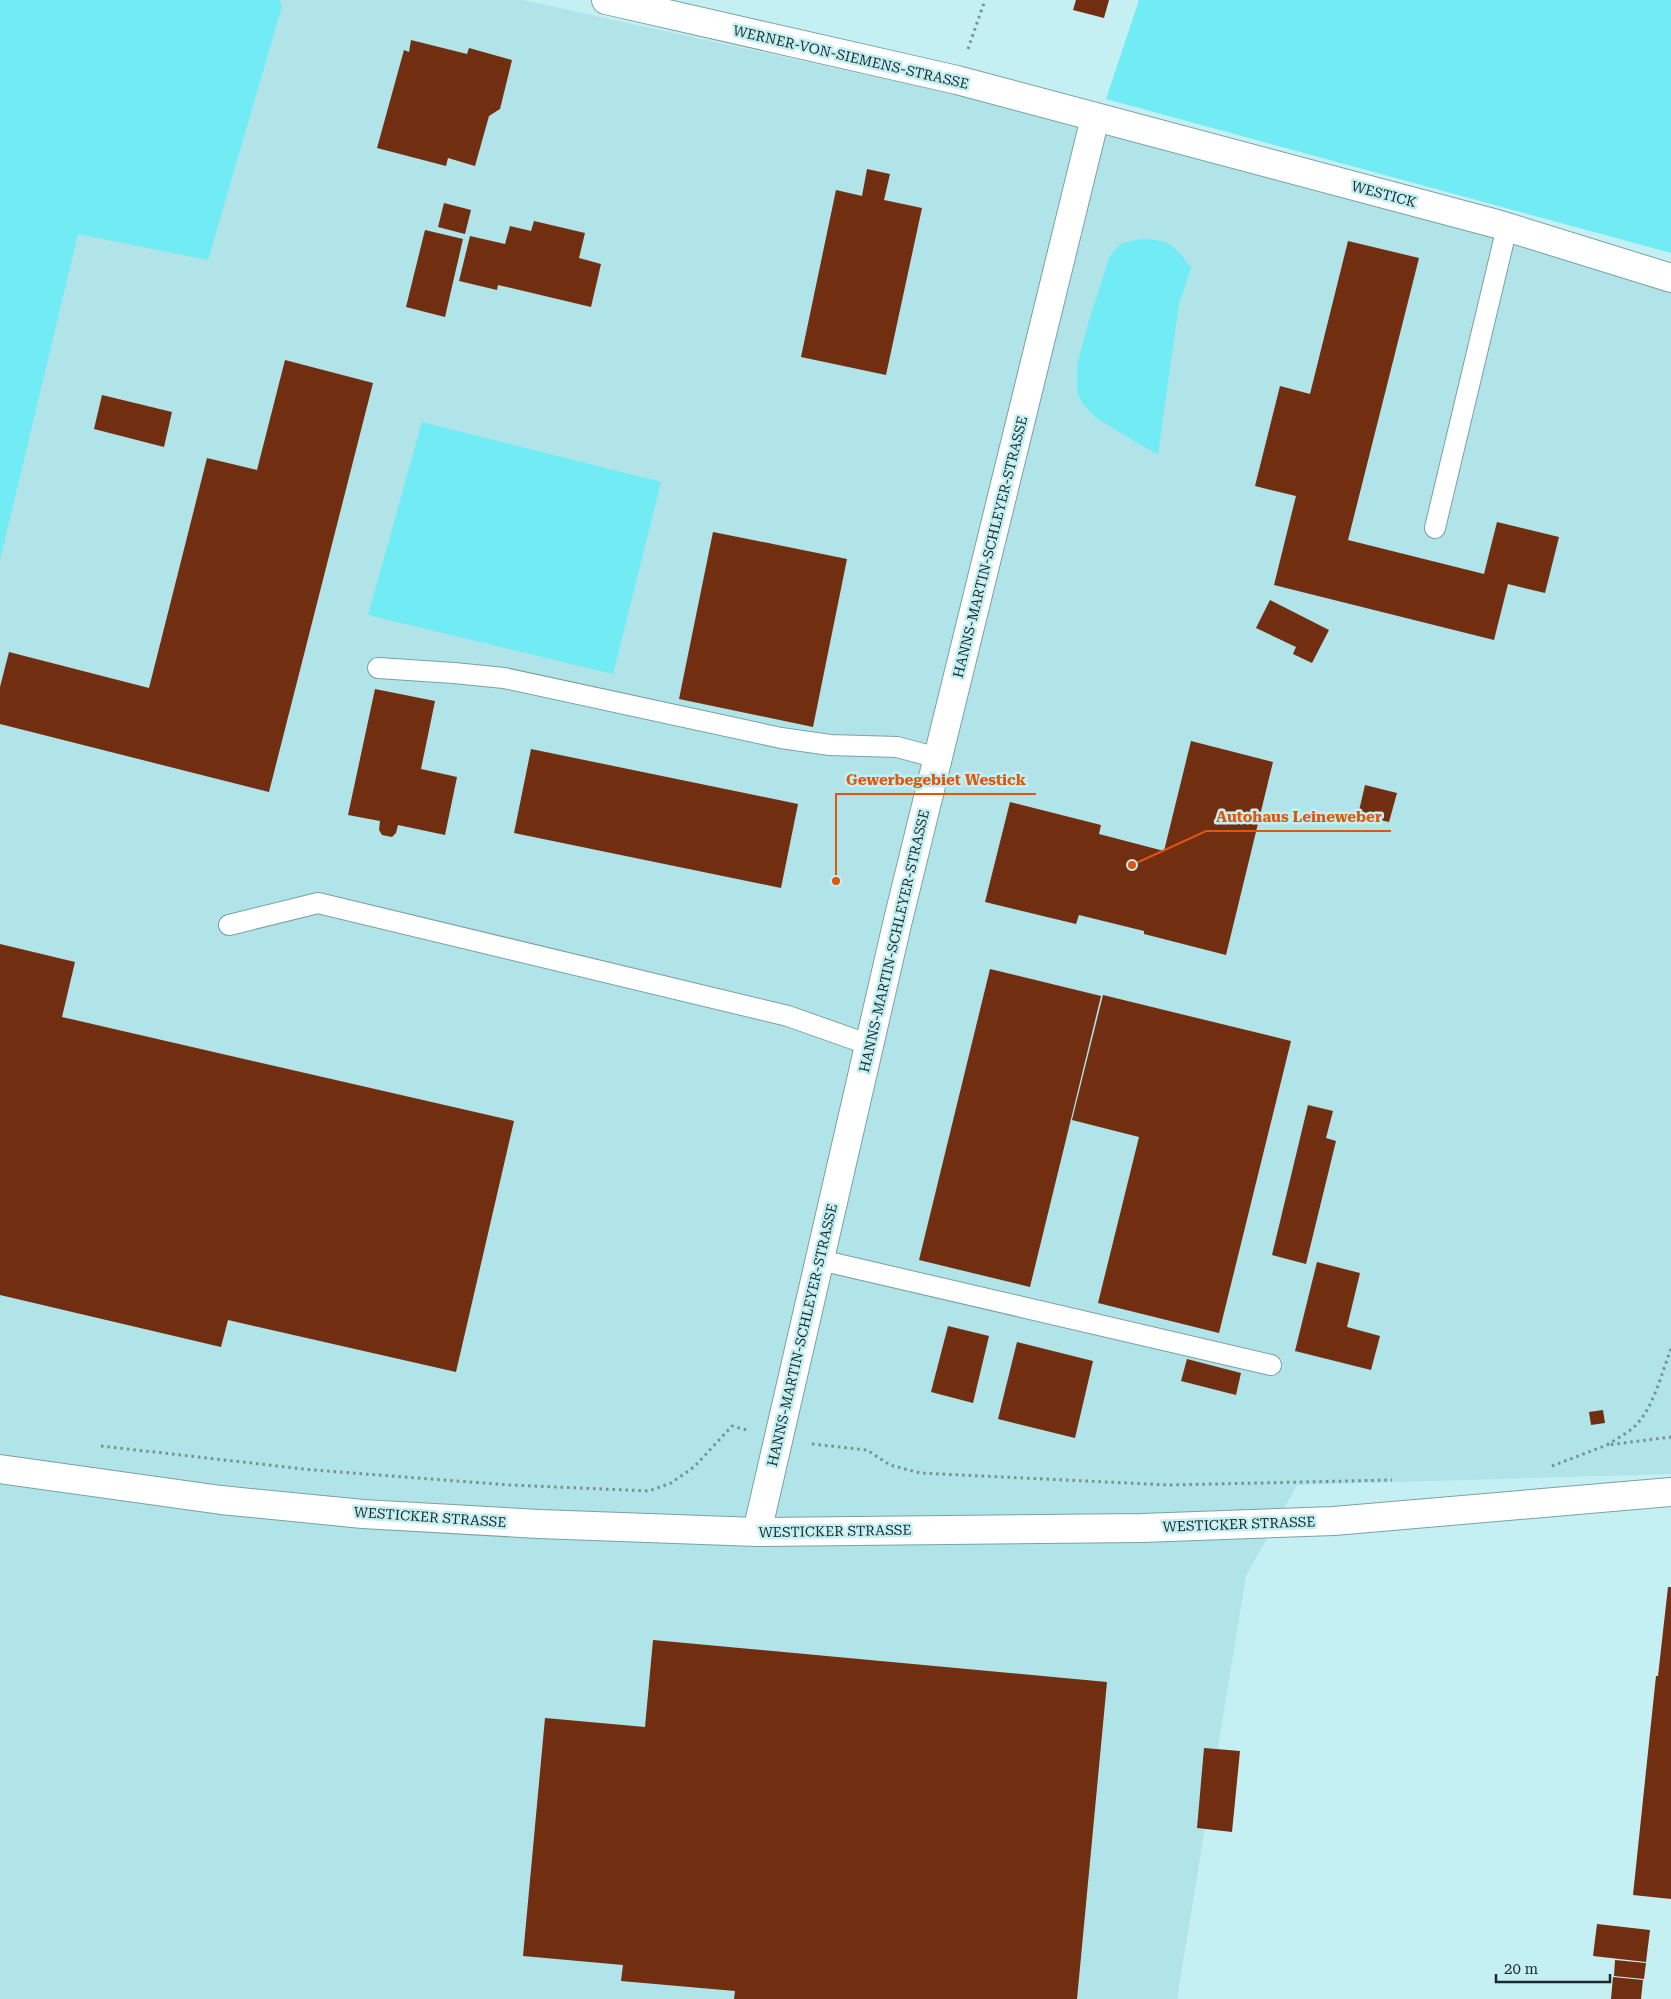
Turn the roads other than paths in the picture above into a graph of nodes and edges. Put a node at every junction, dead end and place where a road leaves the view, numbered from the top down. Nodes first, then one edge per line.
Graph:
1 (606, 0) edge
2 (1095, 118) junction
3 (1507, 227) junction
4 (1671, 278) edge
5 (1435, 528) dead end
6 (378, 668) dead end
7 (938, 758) junction
8 (229, 925) dead end
9 (870, 1045) junction
10 (820, 1260) junction
11 (1271, 1365) dead end
12 (0, 1469) edge
13 (1671, 1492) edge
14 (757, 1532) junction

1 - 2 street, WERNER-VON-SIEMENS-STRASSE
2 - 3 street, WESTICK
2 - 7 street, HANNS-MARTIN-SCHLEYER-STRASSE
3 - 4 street, WESTICK
3 - 5 lane
6 - 7 lane
7 - 9 street, HANNS-MARTIN-SCHLEYER-STRASSE
8 - 9 lane
9 - 10 street, HANNS-MARTIN-SCHLEYER-STRASSE
10 - 11 lane
10 - 14 street, HANNS-MARTIN-SCHLEYER-STRASSE
12 - 14 street, WESTICKER STRASSE
13 - 14 street, WESTICKER STRASSE

